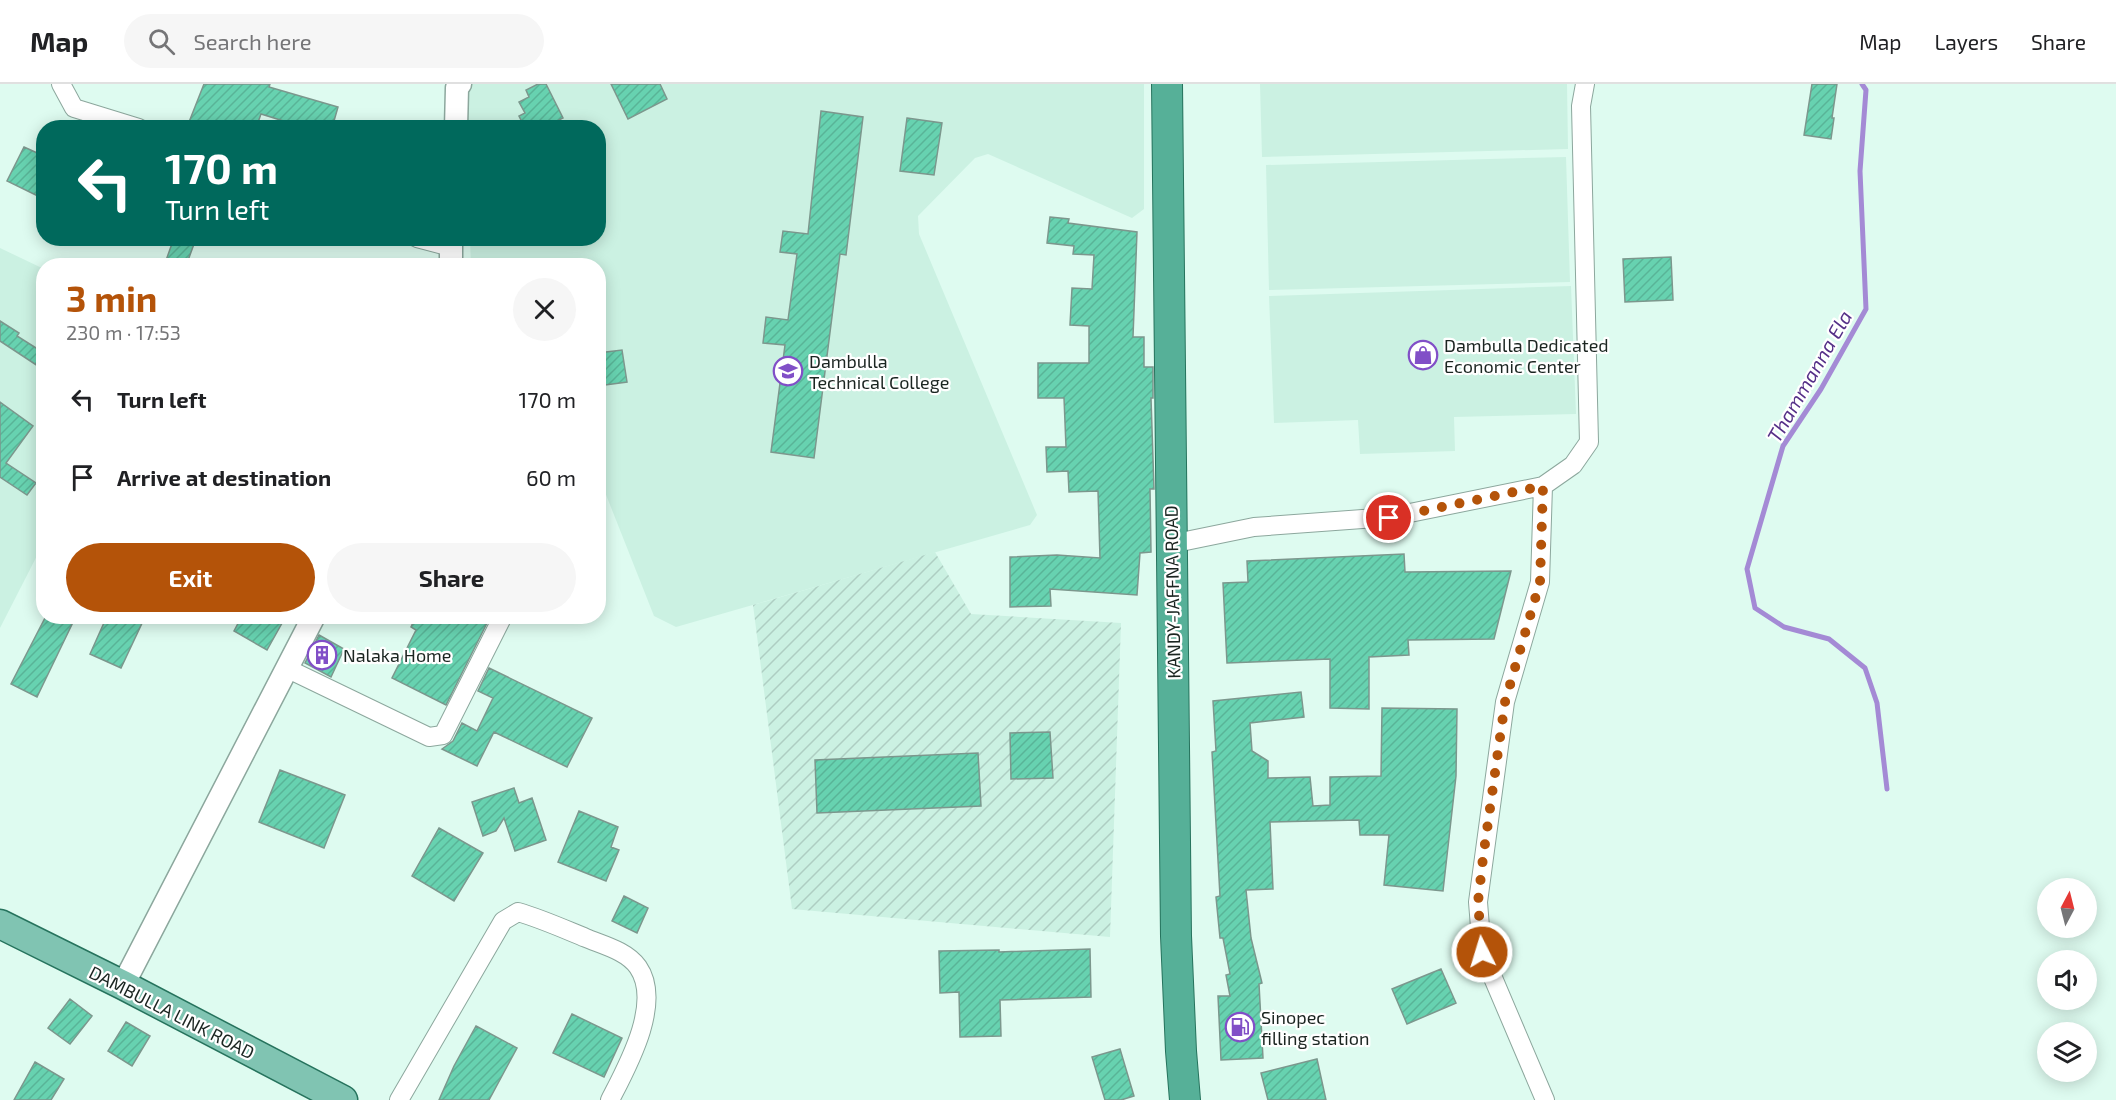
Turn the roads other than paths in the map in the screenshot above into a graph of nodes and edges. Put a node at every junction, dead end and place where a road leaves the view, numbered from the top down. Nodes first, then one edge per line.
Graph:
1 (61, 84) edge
2 (460, 84) edge
3 (1167, 84) edge
4 (1584, 84) edge
5 (112, 120) edge
6 (456, 120) edge
7 (1543, 486) junction
8 (1171, 544) junction
9 (310, 624) edge
10 (499, 624) edge
11 (286, 668) junction
12 (0, 924) edge
13 (123, 986) junction
14 (343, 1100) edge
15 (399, 1100) edge
16 (610, 1100) edge
17 (1185, 1100) edge
18 (1545, 1100) edge

1 - 5 street
2 - 6 street
3 - 8 highway, KANDY-JAFFNA ROAD
4 - 7 street
7 - 8 street
7 - 18 street
8 - 17 highway, KANDY-JAFFNA ROAD
9 - 11 street
10 - 11 street
11 - 13 street
12 - 13 main road, DAMBULLA LINK ROAD
13 - 14 main road, DAMBULLA LINK ROAD
15 - 16 street

